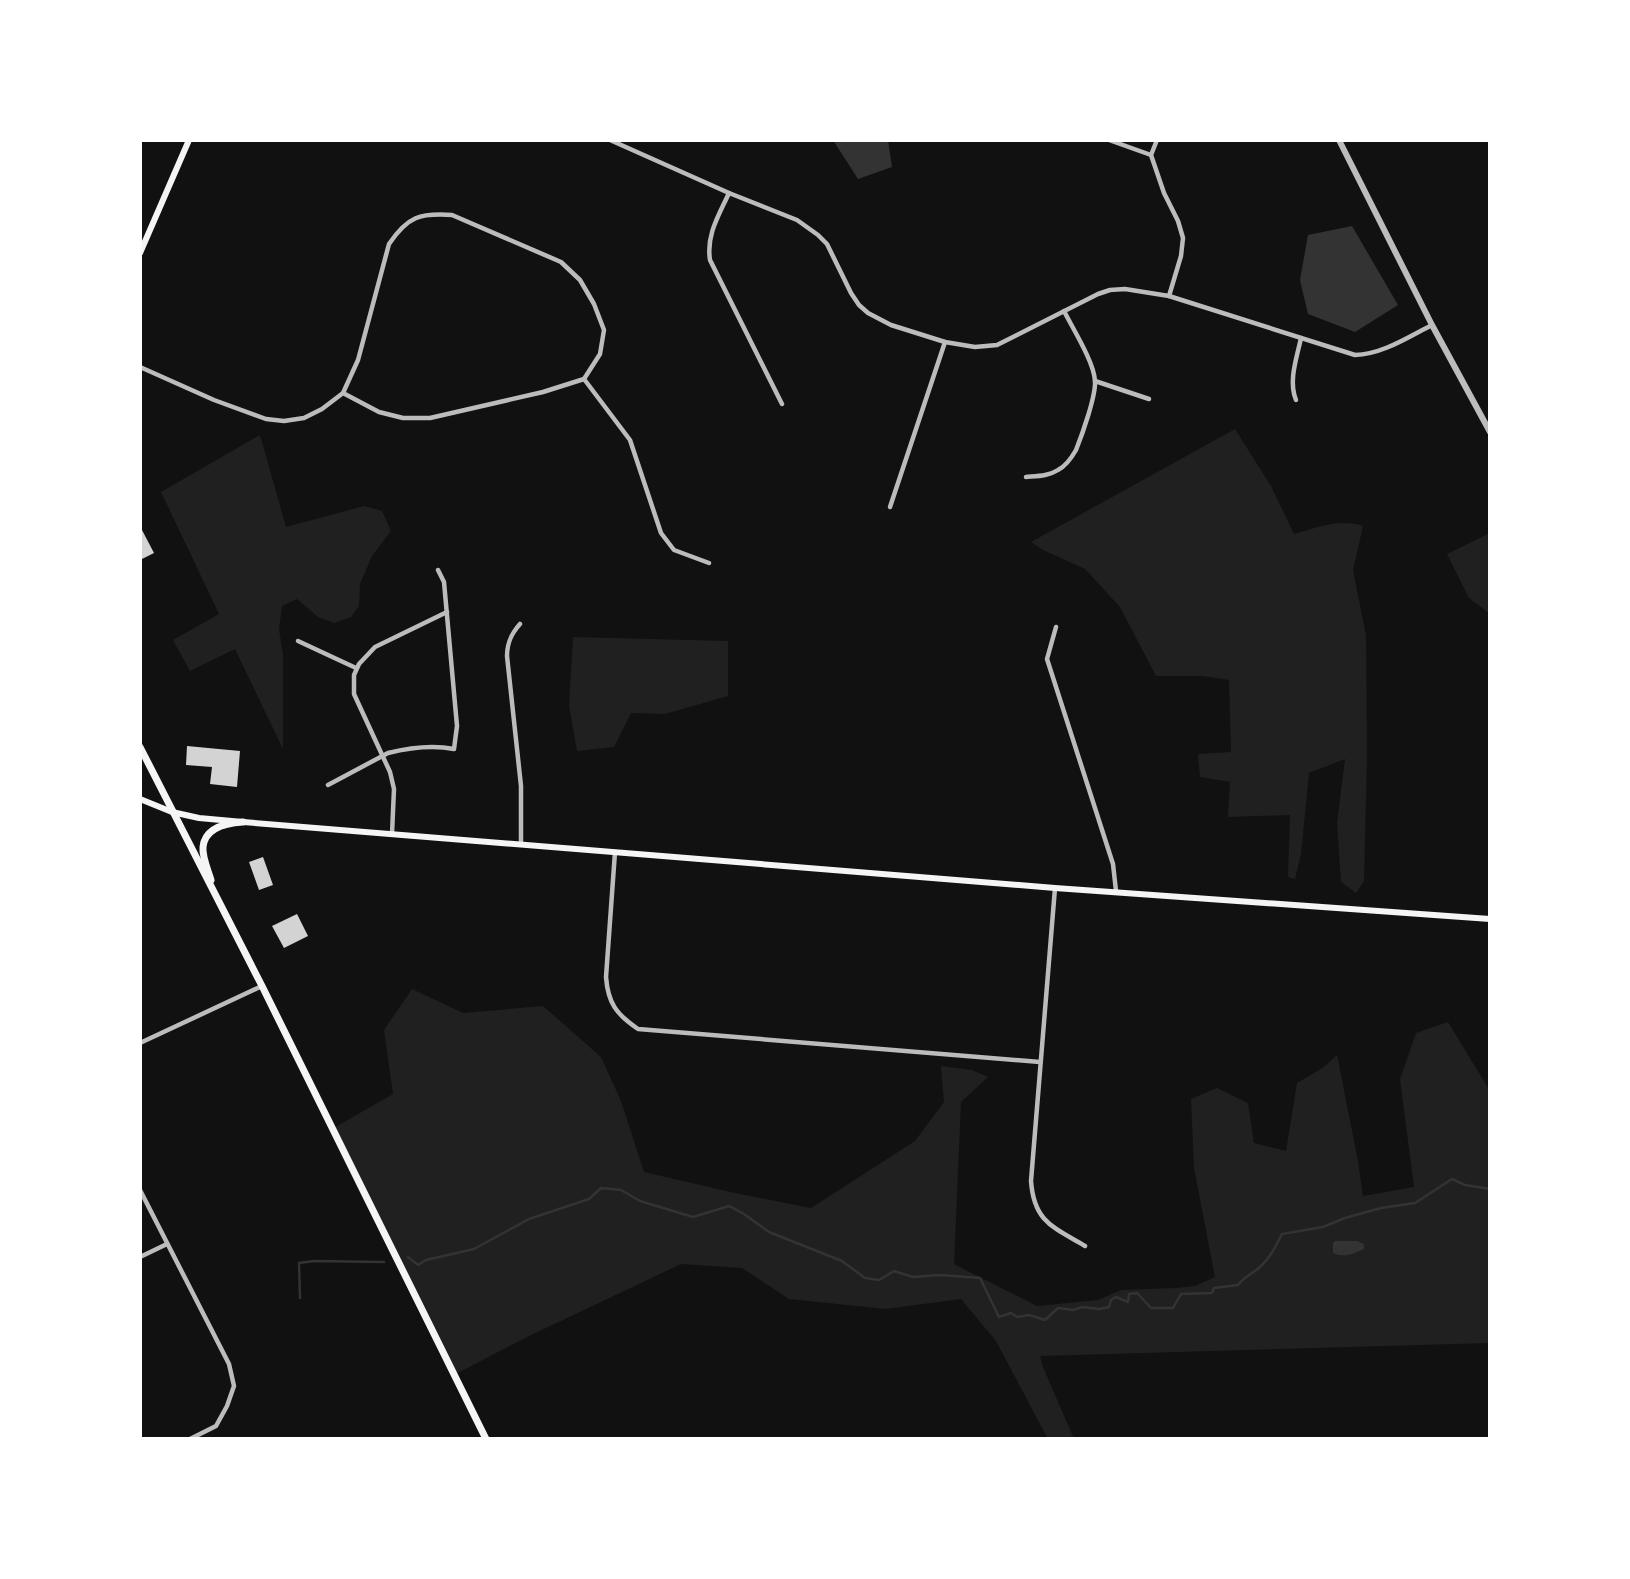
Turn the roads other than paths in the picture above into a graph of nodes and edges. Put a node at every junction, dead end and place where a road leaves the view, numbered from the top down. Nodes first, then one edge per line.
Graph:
1 (189, 140) edge
2 (610, 140) edge
3 (1109, 140) edge
4 (1157, 140) edge
5 (1339, 140) edge
6 (1152, 155) junction
7 (729, 193) junction
8 (140, 253) edge
9 (1169, 296) junction
10 (1063, 311) junction
11 (1432, 325) junction
12 (1301, 338) junction
13 (945, 342) junction
14 (140, 368) edge
15 (584, 379) junction
16 (1095, 381) junction
17 (343, 393) junction
18 (1149, 398) dead end
19 (1296, 400) dead end
20 (782, 404) dead end
21 (1490, 432) edge
22 (1027, 477) dead end
23 (890, 507) dead end
24 (709, 564) dead end
25 (438, 570) dead end
26 (447, 612) junction
27 (520, 624) dead end
28 (1056, 627) dead end
29 (298, 641) dead end
30 (356, 668) junction
31 (140, 747) edge
32 (383, 756) junction
33 (328, 785) dead end
34 (140, 799) edge
35 (172, 812) junction
36 (243, 822) junction
37 (392, 834) junction
38 (521, 844) junction
39 (615, 852) junction
40 (1055, 888) junction
41 (1116, 891) junction
42 (223, 910) junction
43 (1490, 919) edge
44 (262, 986) junction
45 (140, 1043) edge
46 (1040, 1062) junction
47 (140, 1190) edge
48 (167, 1244) junction
49 (1085, 1246) dead end
50 (140, 1257) edge
51 (190, 1439) edge
52 (486, 1439) edge

1 - 8 main road
2 - 7 street
3 - 6 street
4 - 6 street
5 - 11 street
6 - 9 street
7 - 13 street
7 - 20 street
9 - 10 street
9 - 12 street
10 - 13 street
10 - 16 street
11 - 12 street
11 - 21 street
12 - 19 street
13 - 23 street
14 - 17 street
15 - 17 street
15 - 17 street
15 - 24 street
16 - 18 street
16 - 22 street
25 - 26 street
26 - 30 street
26 - 32 street
27 - 38 street
28 - 41 street
29 - 30 street
30 - 32 street
31 - 35 main road
32 - 33 street
32 - 37 street
34 - 35 main road
35 - 36 main road
35 - 42 main road
36 - 37 main road
36 - 42 main road
37 - 38 main road
38 - 39 main road
39 - 40 main road
39 - 46 street
40 - 41 main road
40 - 46 street
41 - 43 main road
42 - 44 main road
44 - 45 street
44 - 52 main road
46 - 49 street
47 - 48 street
48 - 50 street
48 - 51 street

